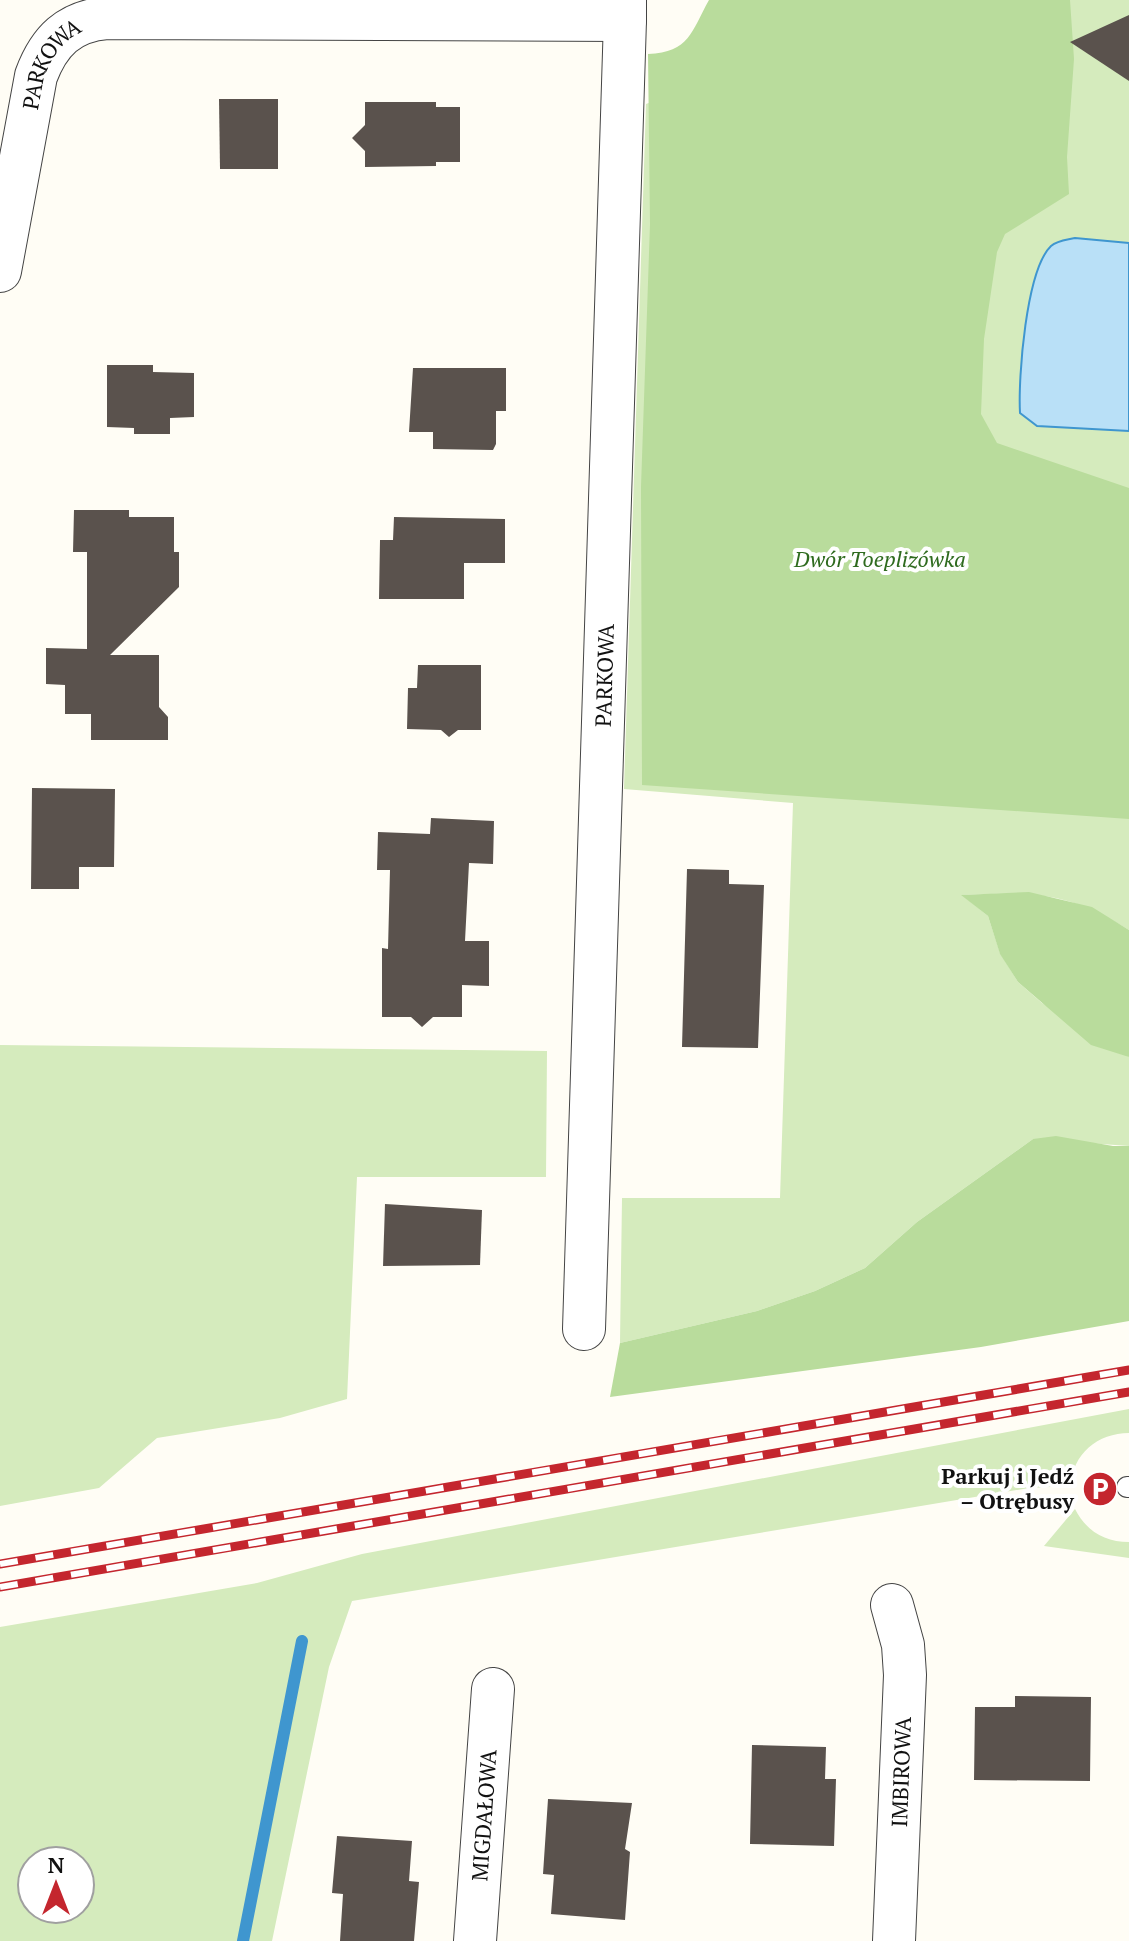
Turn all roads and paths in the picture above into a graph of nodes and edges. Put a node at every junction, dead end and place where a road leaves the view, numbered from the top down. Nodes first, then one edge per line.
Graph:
1 (625, 10) edge
2 (0, 271) edge
3 (584, 1329) dead end
4 (892, 1605) dead end
5 (493, 1689) dead end
6 (475, 1941) edge
7 (894, 1941) edge

1 - 2 street, PARKOWA
1 - 3 street, PARKOWA
4 - 7 street, IMBIROWA
5 - 6 street, MIGDAŁOWA

